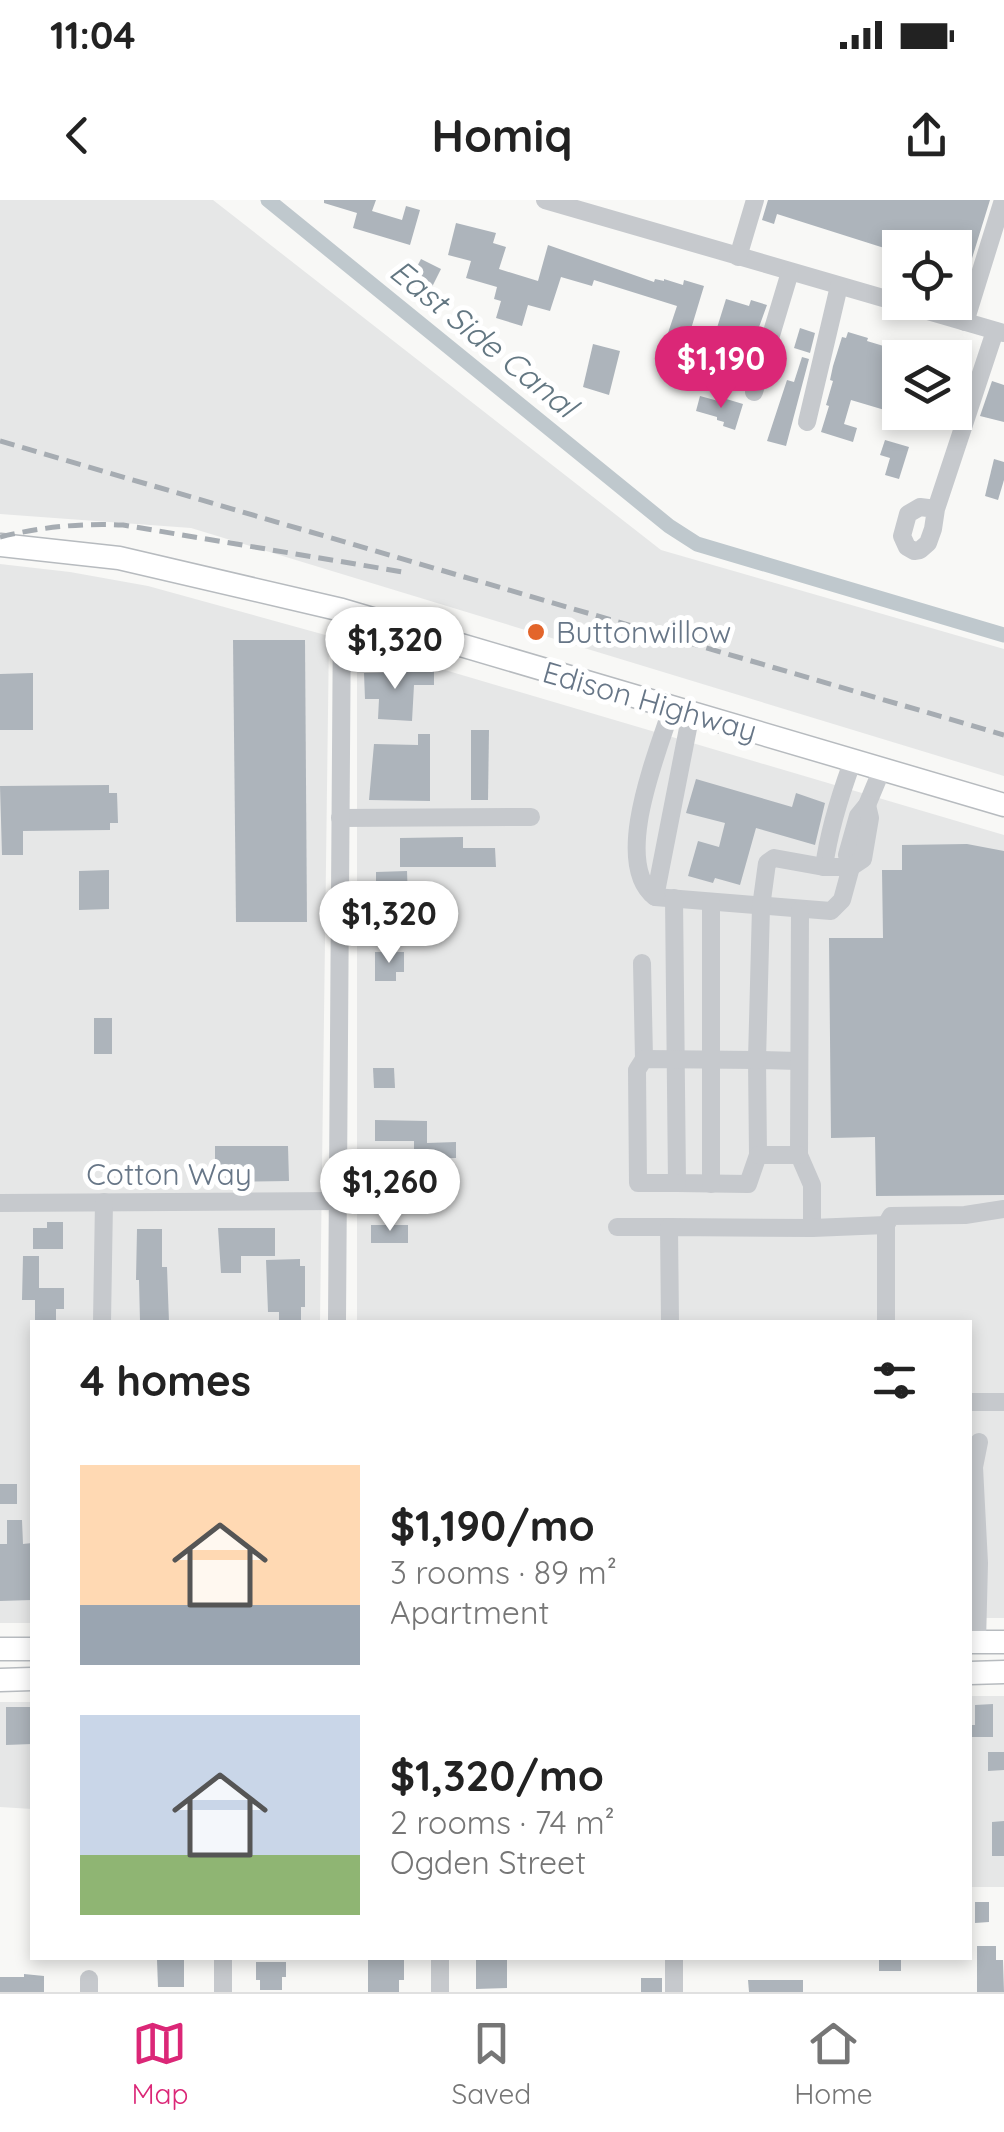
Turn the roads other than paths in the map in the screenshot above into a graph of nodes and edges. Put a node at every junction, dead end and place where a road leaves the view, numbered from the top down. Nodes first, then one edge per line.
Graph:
1 (545, 200) edge
2 (755, 200) edge
3 (1003, 200) edge
4 (738, 256) junction
5 (790, 272) junction
6 (839, 286) junction
7 (966, 322) junction
8 (999, 332) edge
9 (754, 392) dead end
10 (806, 422) dead end
11 (936, 510) dead end
12 (0, 545) edge
13 (342, 610) junction
14 (681, 710) junction
15 (853, 760) junction
16 (882, 769) junction
17 (1004, 805) edge
18 (340, 818) junction
19 (532, 818) dead end
20 (824, 867) junction
21 (851, 867) junction
22 (665, 898) junction
23 (712, 902) junction
24 (762, 907) junction
25 (800, 910) junction
26 (642, 963) dead end
27 (644, 1058) junction
28 (677, 1059) junction
29 (711, 1059) junction
30 (757, 1060) junction
31 (798, 1061) junction
32 (799, 1154) junction
33 (758, 1155) junction
34 (677, 1183) junction
35 (711, 1184) junction
36 (338, 1201) junction
37 (104, 1202) junction
38 (0, 1203) edge
39 (1004, 1210) edge
40 (886, 1225) junction
41 (616, 1227) dead end
42 (669, 1227) junction
43 (812, 1228) junction
44 (102, 1320) edge
45 (337, 1320) edge
46 (670, 1320) edge
47 (886, 1320) edge
48 (972, 1402) edge
49 (1004, 1402) edge
50 (979, 1442) dead end
51 (973, 1642) edge
52 (1004, 1642) edge
53 (30, 1649) edge
54 (0, 1650) edge
55 (972, 1672) edge
56 (1004, 1672) edge
57 (30, 1679) edge
58 (0, 1680) edge
59 (223, 1960) edge
60 (440, 1960) edge
61 (674, 1960) edge
62 (223, 1992) edge
63 (440, 1992) edge
64 (674, 1992) edge

1 - 4 street
2 - 4 street
3 - 7 street
4 - 5 street
5 - 6 street
5 - 9 street
6 - 7 street
6 - 10 street
7 - 8 street
8 - 11 street
12 - 13 main road, Edison Highway
13 - 14 main road, Edison Highway
13 - 18 street
14 - 15 main road, Edison Highway
14 - 22 street
14 - 22 street
15 - 16 main road, Edison Highway
15 - 20 street
16 - 17 main road, Edison Highway
16 - 21 street
18 - 19 street
18 - 36 street
20 - 21 street
20 - 24 street
21 - 25 street
22 - 23 street
22 - 28 street
23 - 24 street
23 - 29 street
24 - 25 street
24 - 30 street
25 - 31 street
26 - 27 street
27 - 28 street
27 - 34 street
28 - 29 street
28 - 34 street
29 - 30 street
29 - 35 street
30 - 31 street
30 - 33 street
31 - 32 street
32 - 33 street
32 - 43 street
33 - 35 street
34 - 35 street
36 - 37 street, Cotton Way
36 - 45 street
37 - 38 street, Cotton Way
37 - 44 street
39 - 40 street
40 - 43 street
40 - 47 street
41 - 42 street
42 - 43 street
42 - 46 street
48 - 49 street
50 - 51 street
51 - 52 main road
53 - 54 main road
55 - 56 main road
57 - 58 main road
59 - 62 street
60 - 63 street
61 - 64 street

